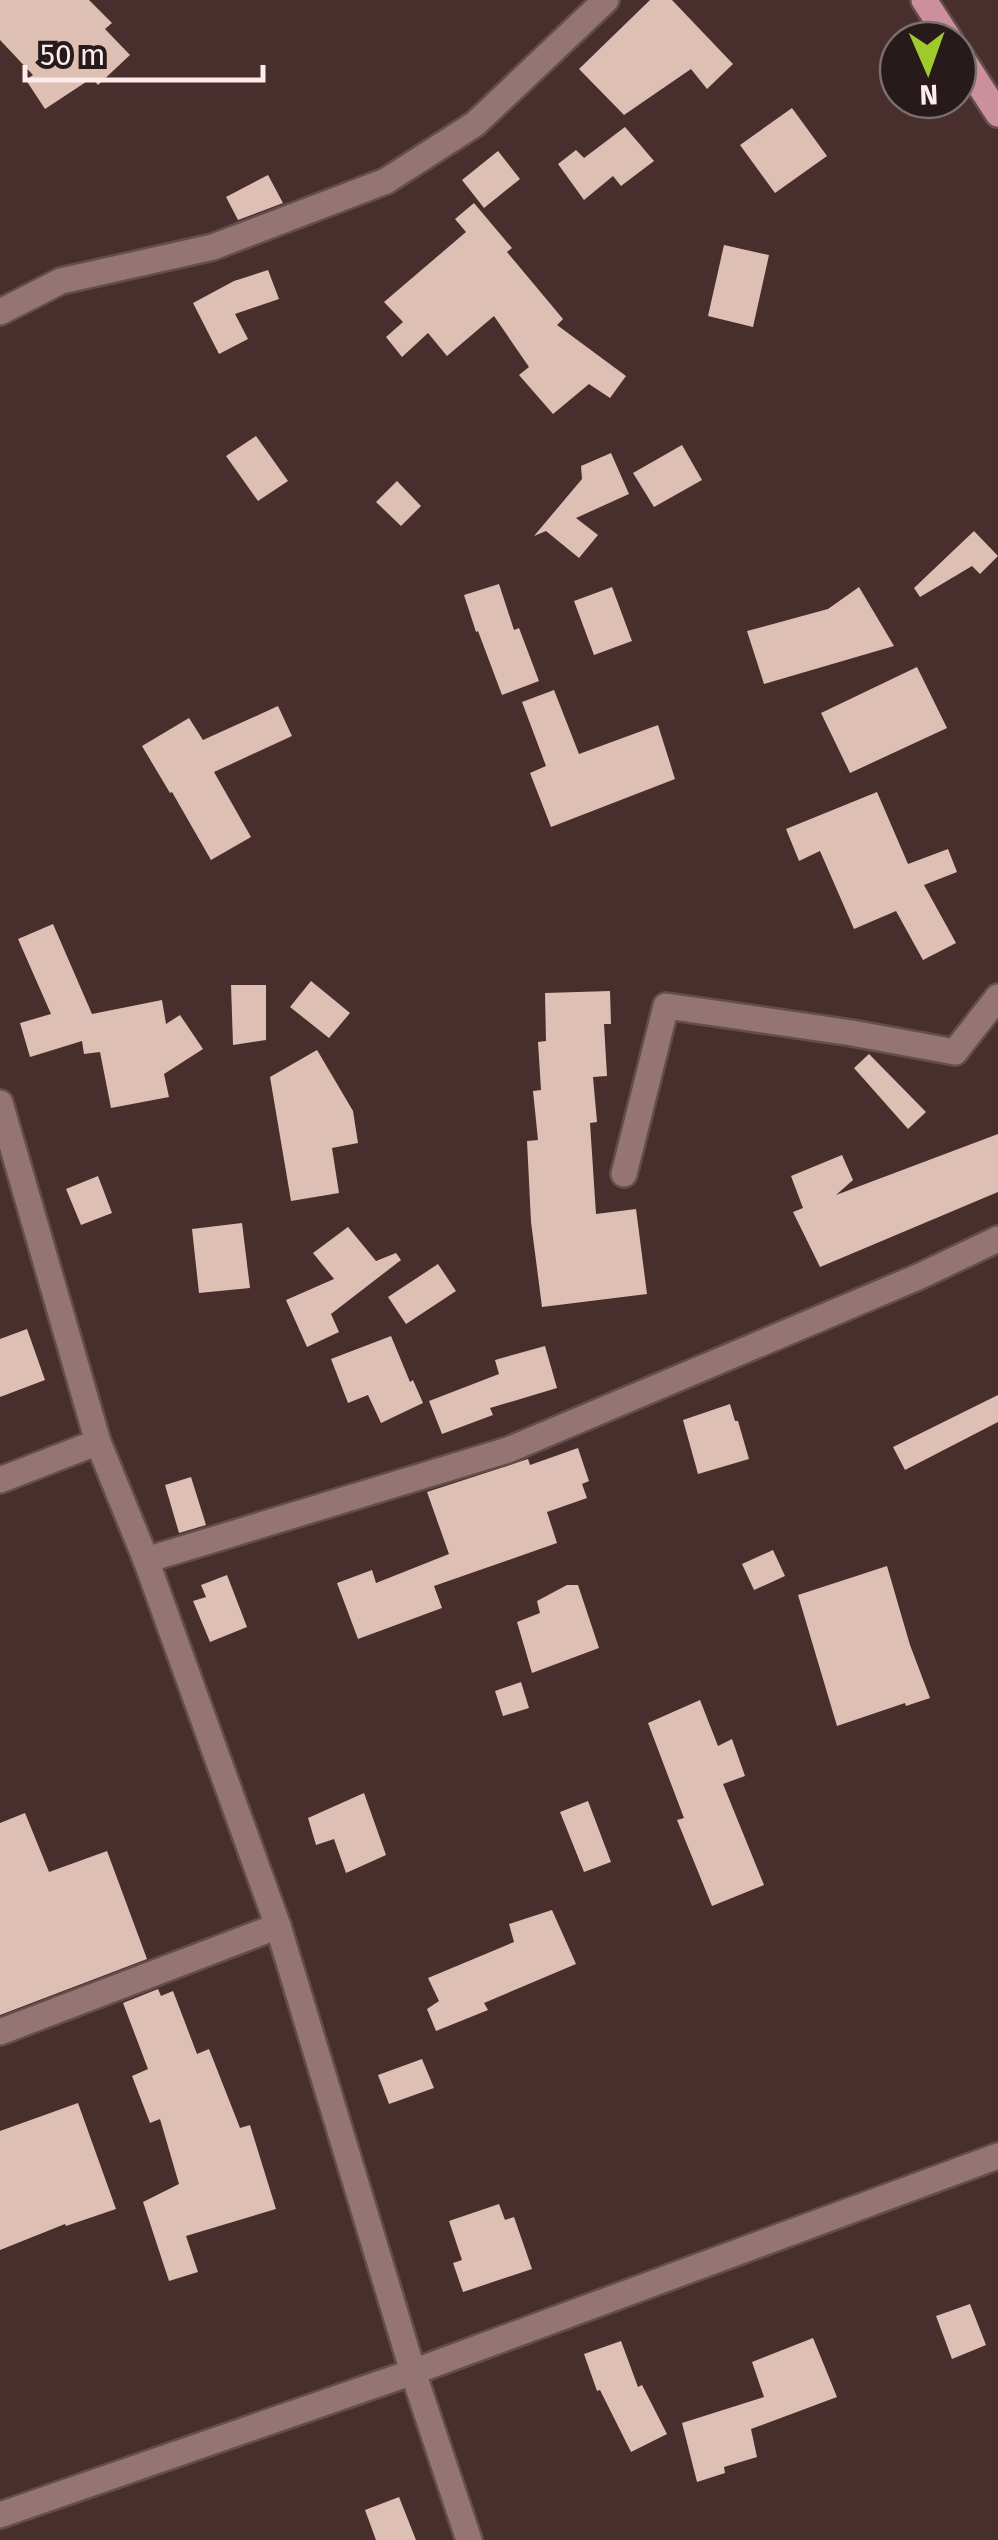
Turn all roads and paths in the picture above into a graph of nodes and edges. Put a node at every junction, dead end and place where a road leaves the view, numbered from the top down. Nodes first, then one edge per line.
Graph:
1 (606, 0) edge
2 (978, 83) edge
3 (998, 114) edge
4 (0, 312) edge
5 (998, 997) edge
6 (0, 1103) edge
7 (624, 1174) dead end
8 (998, 1238) edge
9 (98, 1442) junction
10 (0, 1480) edge
11 (146, 1560) junction
12 (278, 1926) junction
13 (0, 2032) edge
14 (998, 2156) edge
15 (413, 2372) junction
16 (0, 2515) edge
17 (469, 2540) edge

1 - 4 street
2 - 3 main road
5 - 7 street
6 - 9 street
8 - 11 street
9 - 10 street
9 - 11 street
11 - 12 street
12 - 13 street
12 - 15 street
14 - 15 street
15 - 16 street
15 - 17 street

